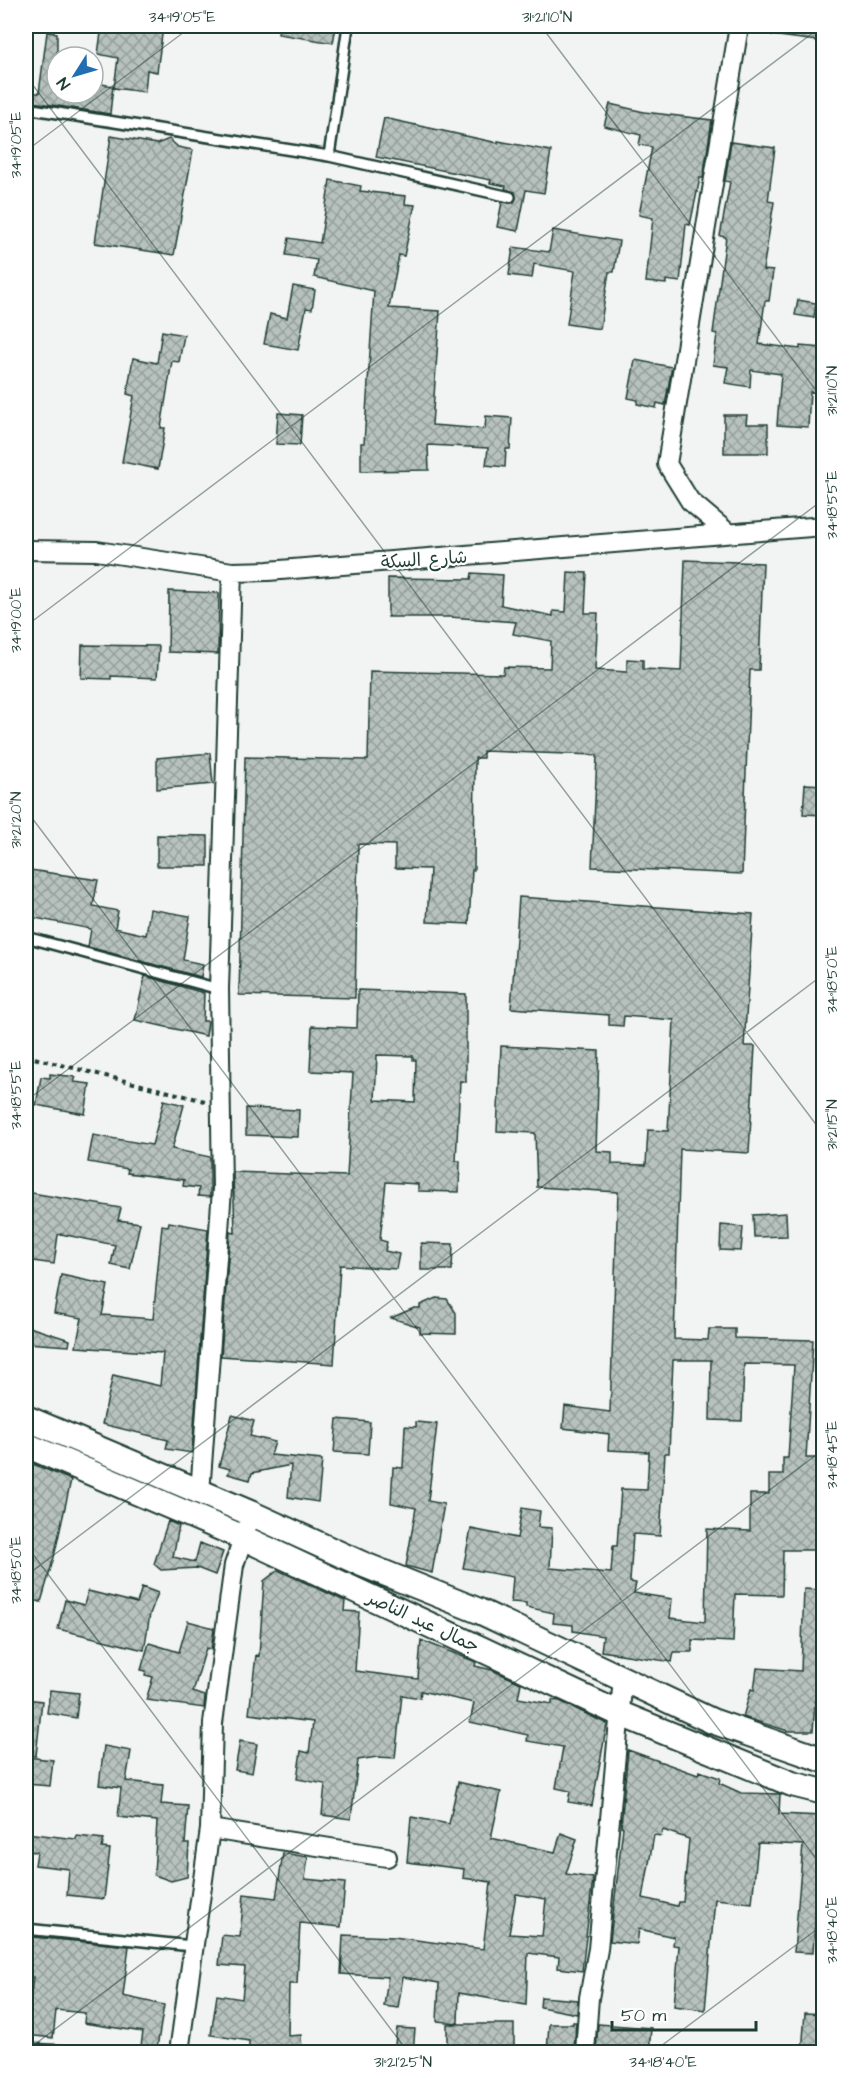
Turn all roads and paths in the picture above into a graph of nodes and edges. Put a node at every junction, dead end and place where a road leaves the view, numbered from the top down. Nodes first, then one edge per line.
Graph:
1 (348, 26) edge
2 (739, 26) edge
3 (26, 108) edge
4 (329, 156) junction
5 (510, 196) dead end
6 (824, 526) edge
7 (728, 533) junction
8 (26, 550) edge
9 (232, 572) junction
10 (26, 937) edge
11 (219, 989) junction
12 (26, 1056) edge
13 (222, 1105) junction
14 (26, 1418) edge
15 (26, 1445) edge
16 (200, 1493) junction
17 (250, 1513) junction
18 (244, 1538) junction
19 (623, 1678) junction
20 (618, 1713) junction
21 (824, 1760) edge
22 (824, 1792) edge
23 (210, 1829) junction
24 (387, 1857) dead end
25 (26, 1929) edge
26 (192, 1946) junction
27 (26, 2049) edge
28 (85, 2052) edge
29 (179, 2052) edge
30 (585, 2052) edge

1 - 4 lane
2 - 7 street
3 - 4 lane
4 - 5 lane
6 - 7 street, شارع السكة
7 - 9 street, شارع السكة
8 - 9 street, شارع السكة
9 - 11 street
10 - 11 lane
11 - 13 street
12 - 13 path
13 - 16 street
14 - 16 main road, جمال عبد الناصر
15 - 18 main road, جمال عبد الناصر
16 - 17 main road, جمال عبد الناصر
17 - 18 street
17 - 19 main road, جمال عبد الناصر
18 - 20 main road, جمال عبد الناصر
18 - 23 street
19 - 20 street
19 - 21 main road, جمال عبد الناصر
20 - 22 main road, جمال عبد الناصر
20 - 30 street
23 - 24 street
23 - 26 street
25 - 26 lane
26 - 29 street
27 - 28 lane

